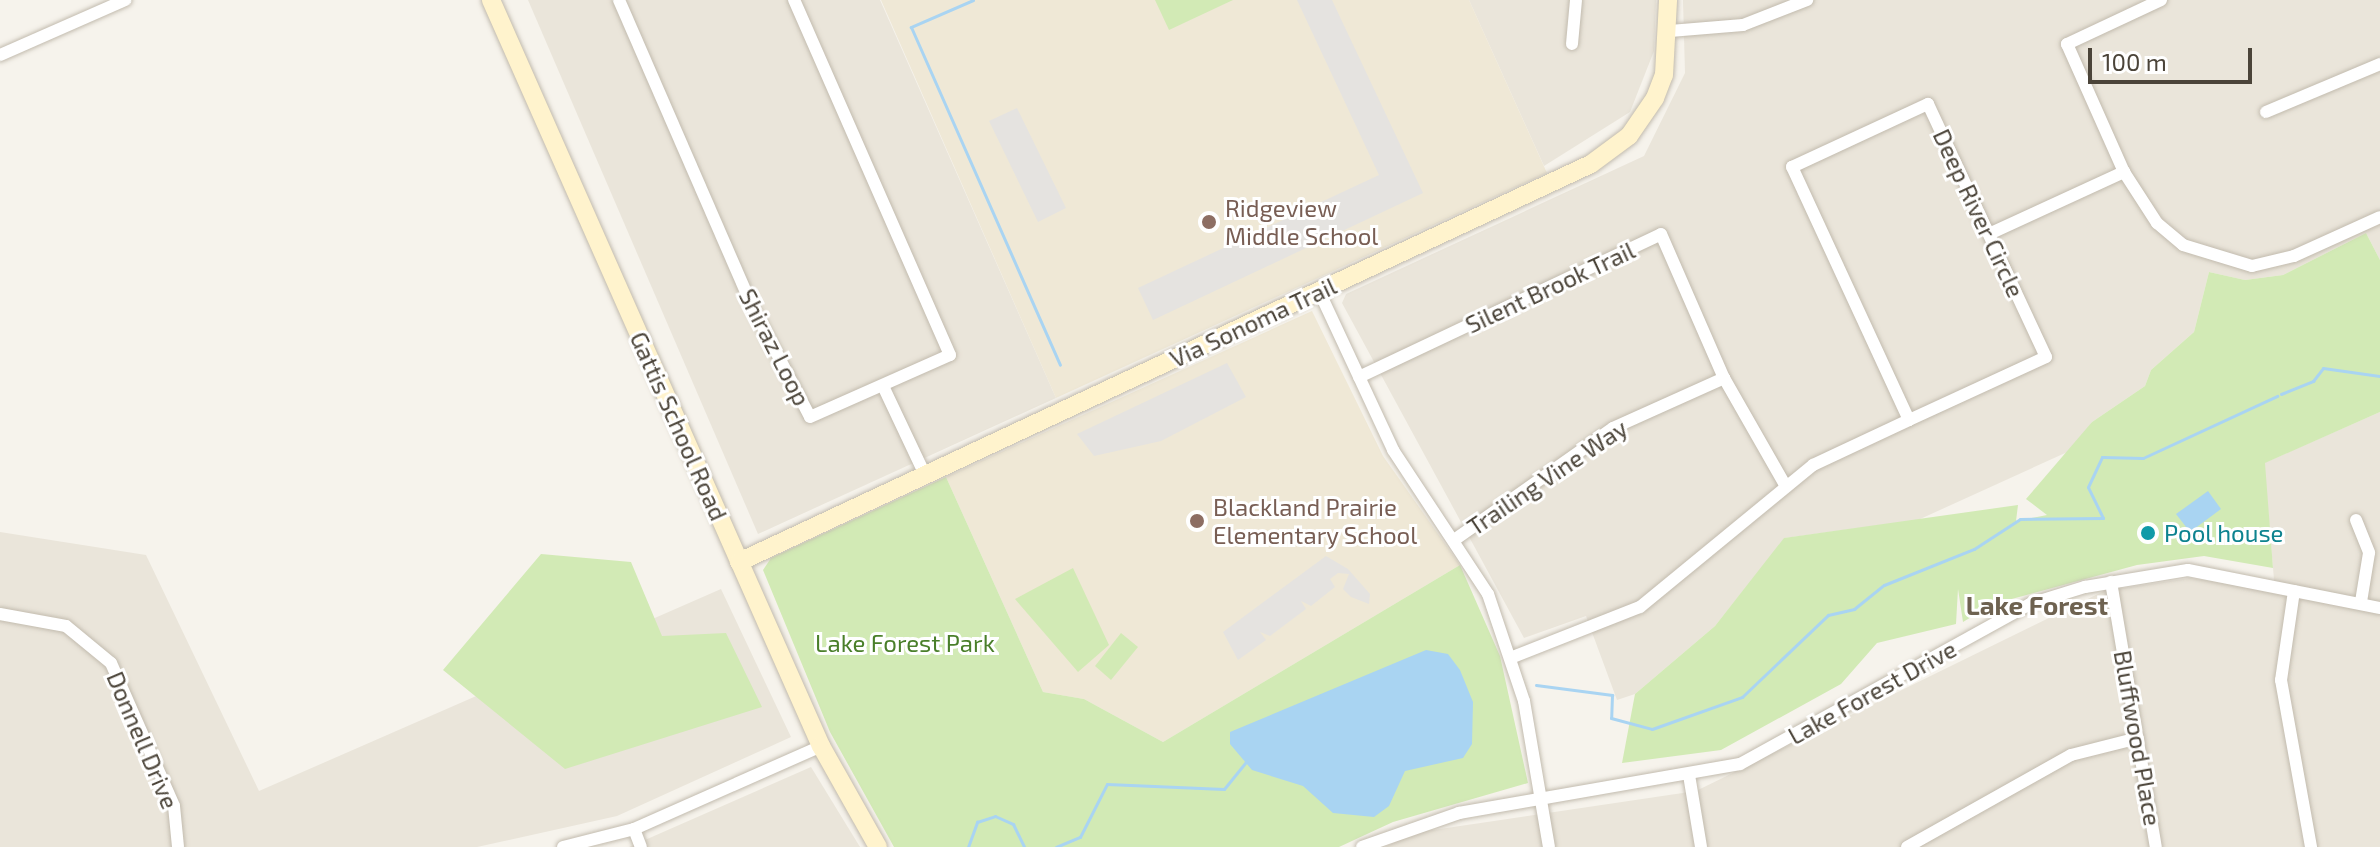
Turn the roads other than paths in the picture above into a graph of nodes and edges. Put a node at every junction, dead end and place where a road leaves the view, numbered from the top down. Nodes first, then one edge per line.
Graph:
1 (125, 0) edge
2 (491, 0) edge
3 (619, 0) edge
4 (794, 0) edge
5 (1576, 0) edge
6 (1668, 0) edge
7 (1807, 0) edge
8 (2161, 0) edge
9 (1785, 4) edge
10 (1670, 31) junction
11 (1572, 44) dead end
12 (0, 55) edge
13 (2380, 64) edge
14 (2266, 112) dead end
15 (2124, 172) junction
16 (2380, 217) edge
17 (1989, 234) junction
18 (1319, 291) junction
19 (1359, 377) junction
20 (1724, 378) junction
21 (883, 386) junction
22 (1909, 420) junction
23 (925, 475) junction
24 (1785, 485) junction
25 (2356, 520) dead end
26 (1457, 538) junction
27 (739, 562) junction
28 (2111, 582) junction
29 (2294, 591) junction
30 (2361, 602) junction
31 (2380, 608) edge
32 (0, 614) edge
33 (1513, 657) junction
34 (2138, 738) junction
35 (821, 746) junction
36 (1689, 775) junction
37 (1542, 800) junction
38 (634, 829) junction
39 (178, 847) edge
40 (563, 847) edge
41 (641, 847) edge
42 (878, 847) edge
43 (1362, 847) edge
44 (1549, 847) edge
45 (1701, 847) edge
46 (1907, 847) edge
47 (2156, 847) edge
48 (2311, 847) edge

1 - 12 street
2 - 27 street, Gattis School Road
3 - 21 street, Shiraz Loop
4 - 21 street, Shiraz Loop
5 - 11 street
6 - 10 street, Via Sonoma Trail
7 - 9 street
8 - 15 street
9 - 10 street
10 - 18 street, Via Sonoma Trail
13 - 14 street
15 - 16 street
15 - 17 street
17 - 22 street, Deep River Circle
17 - 22 street, Deep River Circle
18 - 19 street
18 - 23 street, Via Sonoma Trail
19 - 20 street, Silent Brook Trail
19 - 26 street
20 - 24 street, Silent Brook Trail
20 - 26 street, Trailing Vine Way
21 - 23 street
22 - 24 street, Deep River Circle
23 - 27 street, Via Sonoma Trail
24 - 33 street, Deep River Circle
25 - 30 street
26 - 33 street
27 - 35 street, Gattis School Road
28 - 29 street, Lake Forest Drive
28 - 34 street, Bluffwood Place
28 - 36 street, Lake Forest Drive
29 - 30 street, Lake Forest Drive
29 - 48 street
30 - 31 street, Lake Forest Drive
32 - 39 street, Donnell Drive
33 - 37 street
34 - 46 street
34 - 47 street, Bluffwood Place
35 - 38 street
35 - 42 street, Gattis School Road
36 - 37 street, Lake Forest Drive
36 - 45 street
37 - 43 street, Lake Forest Drive
37 - 44 street
38 - 40 street
38 - 41 street

